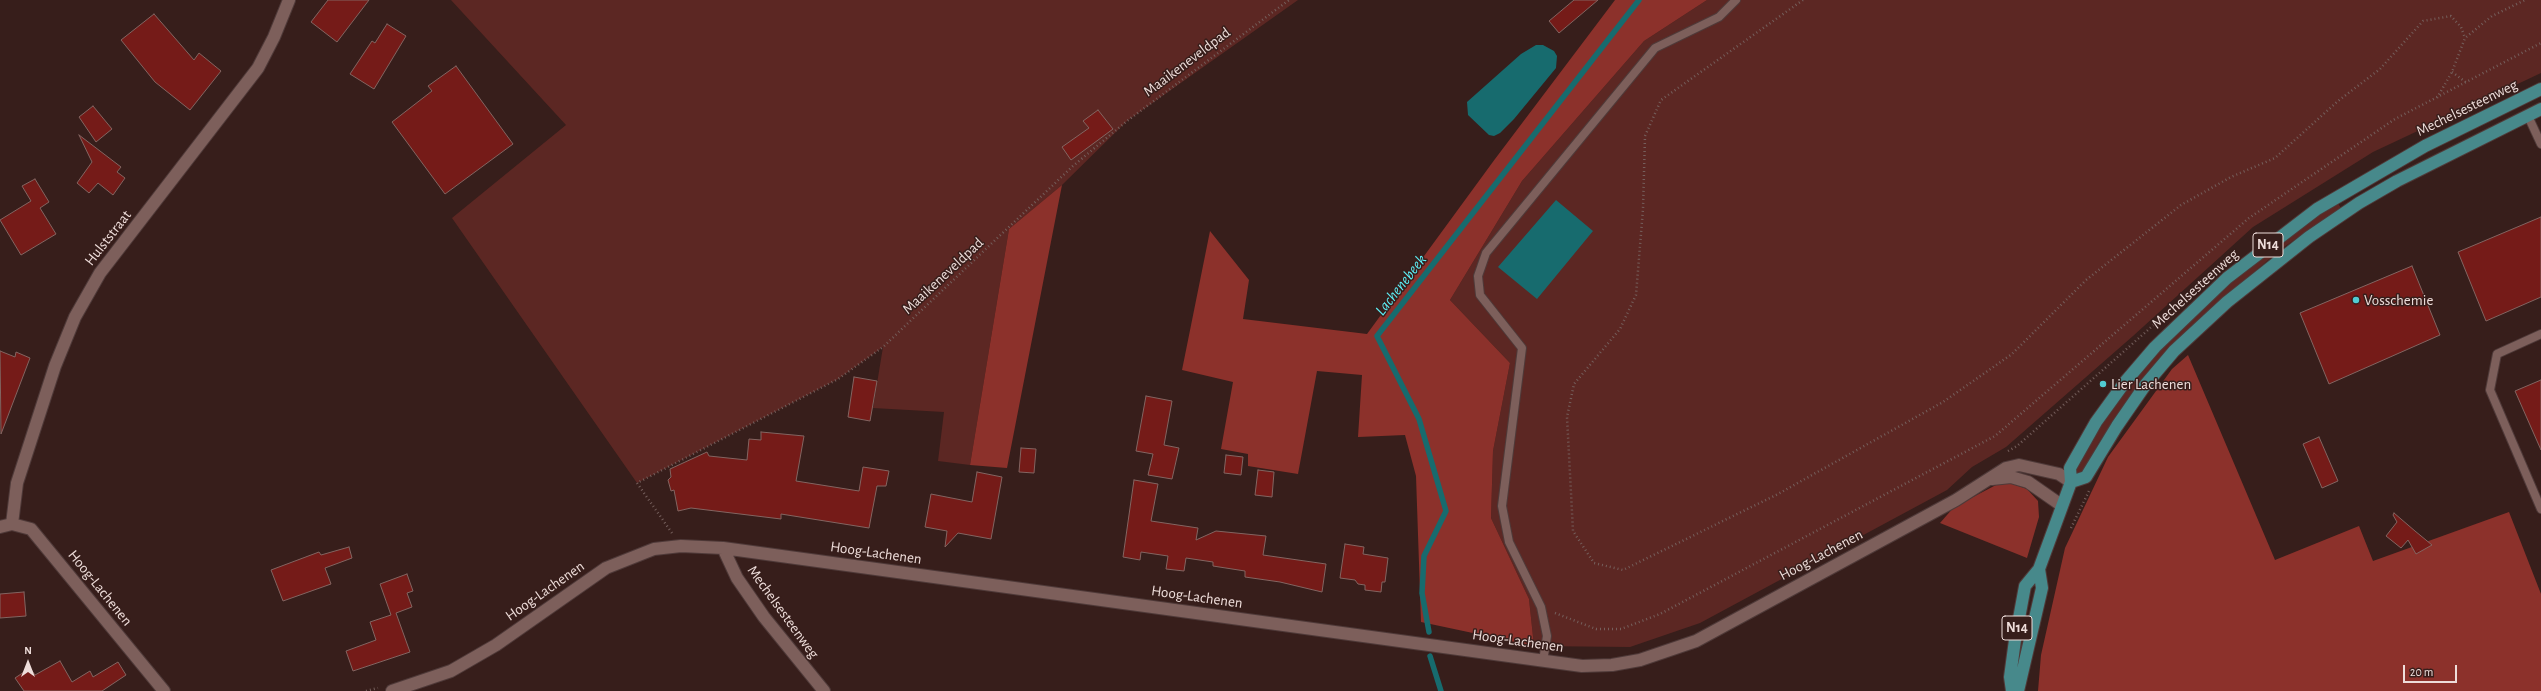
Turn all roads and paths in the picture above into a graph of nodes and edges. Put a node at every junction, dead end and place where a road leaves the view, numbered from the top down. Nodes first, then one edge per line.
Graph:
1 (289, 0) edge
2 (1289, 0) edge
3 (1736, 0) edge
4 (1803, 0) edge
5 (2525, 0) edge
6 (2465, 38) junction
7 (2541, 43) edge
8 (2452, 72) junction
9 (2467, 83) junction
10 (2541, 89) edge
11 (2437, 98) junction
12 (2541, 109) edge
13 (2528, 116) junction
14 (2541, 144) edge
15 (2541, 334) edge
16 (2052, 416) dead end
17 (2004, 454) dead end
18 (1990, 479) junction
19 (2071, 482) junction
20 (2092, 486) dead end
21 (2061, 505) junction
22 (2541, 509) edge
23 (6, 526) edge
24 (2069, 534) dead end
25 (676, 539) dead end
26 (723, 548) junction
27 (2039, 569) junction
28 (1541, 607) junction
29 (1543, 661) junction
30 (164, 691) edge
31 (392, 691) edge
32 (824, 691) edge
33 (2012, 691) edge
34 (2018, 691) edge

1 - 23 street, Hulststraat
2 - 25 path, Maaikeneveldpad
3 - 28 lane
4 - 6 path
5 - 6 path
6 - 8 path
7 - 9 path
8 - 9 path
8 - 11 path
9 - 11 path
10 - 19 main road, Mechelsesteenweg / N14
11 - 28 path
12 - 13 main road, Mechelsesteenweg / N14
13 - 14 lane
13 - 19 main road, Mechelsesteenweg / N14
15 - 22 lane
16 - 17 path
18 - 19 street, Hoog-Lachenen
18 - 21 street, Hoog-Lachenen
18 - 29 street, Hoog-Lachenen
19 - 21 main road, Mechelsesteenweg / N14
20 - 24 path
21 - 27 main road, Mechelsesteenweg / N14
23 - 30 street, Hoog-Lachenen
26 - 29 street, Hoog-Lachenen
26 - 31 street, Hoog-Lachenen
26 - 32 street, Mechelsesteenweg
27 - 33 main road, Mechelsesteenweg / N14
27 - 34 main road, Mechelsesteenweg / N14
28 - 29 lane

